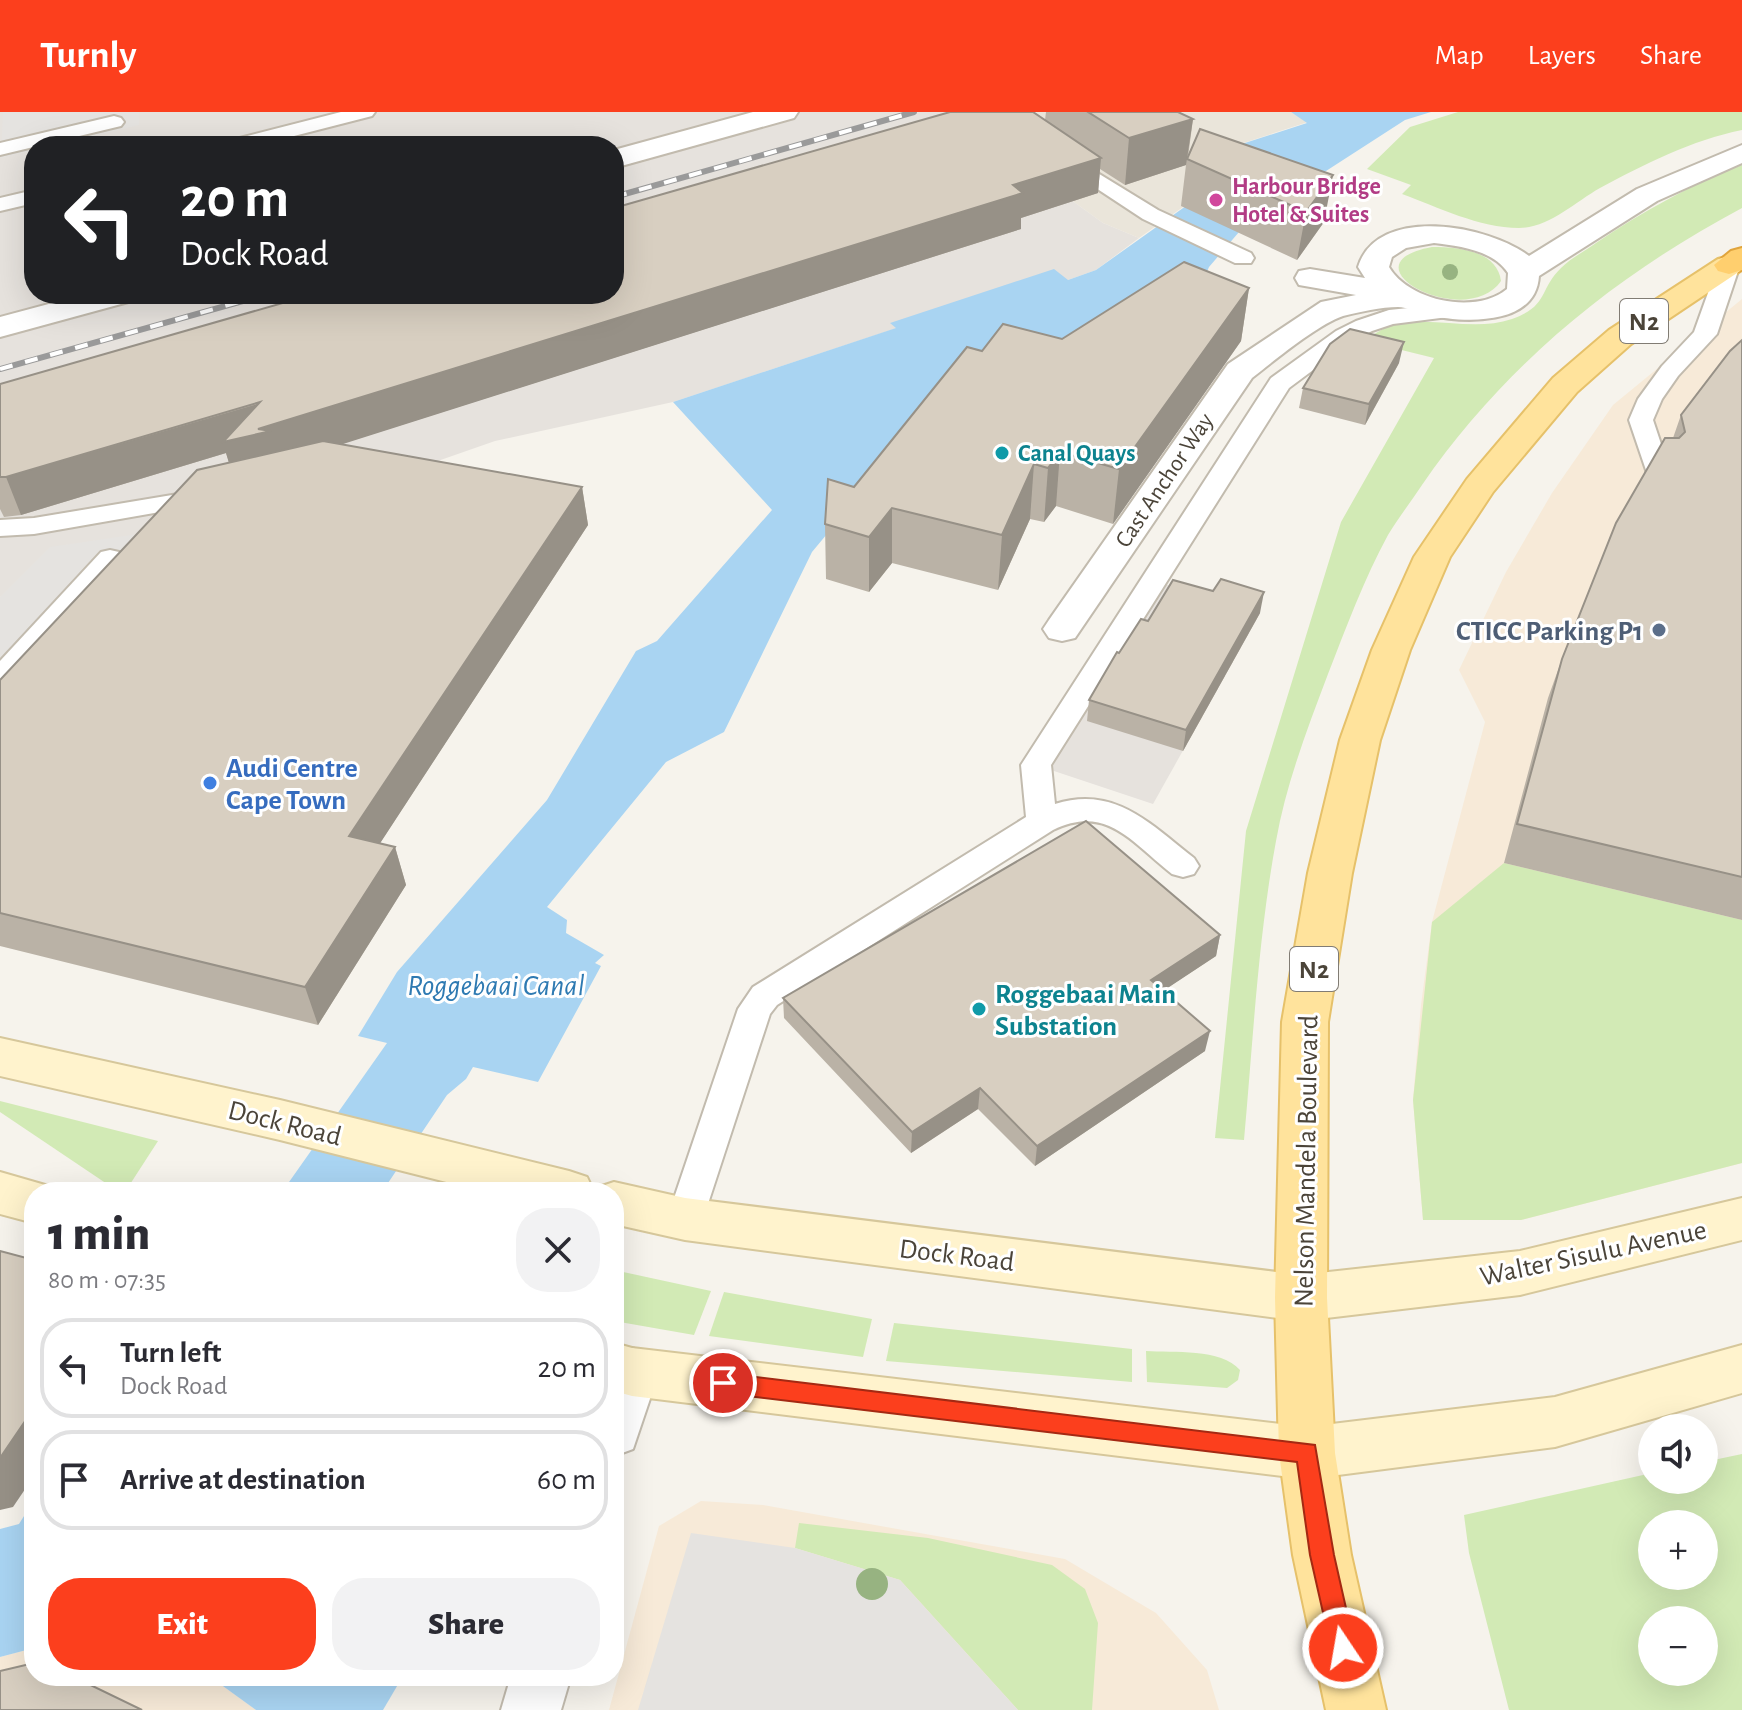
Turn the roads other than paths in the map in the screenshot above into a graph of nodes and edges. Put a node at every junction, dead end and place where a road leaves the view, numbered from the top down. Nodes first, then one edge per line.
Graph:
1 (365, 112) edge
2 (784, 112) edge
3 (114, 122) dead end
4 (55, 136) edge
5 (275, 136) edge
6 (24, 143) edge
7 (1043, 143) edge
8 (0, 149) edge
9 (1742, 153) edge
10 (624, 156) edge
11 (24, 199) edge
12 (0, 205) edge
13 (1611, 217) junction
14 (1479, 241) junction
15 (1237, 256) dead end
16 (1374, 260) junction
17 (1735, 261) edge
18 (1523, 273) junction
19 (1302, 276) junction
20 (1395, 294) junction
21 (84, 304) edge
22 (1448, 311) junction
23 (0, 327) edge
24 (1279, 342) junction
25 (1656, 468) edge
26 (225, 494) edge
27 (0, 528) edge
28 (110, 558) edge
29 (1062, 629) dead end
30 (1, 676) edge
31 (1042, 822) junction
32 (1183, 866) dead end
33 (0, 1057) edge
34 (527, 1182) edge
35 (0, 1193) edge
36 (24, 1199) edge
37 (624, 1205) edge
38 (685, 1219) junction
39 (1742, 1219) edge
40 (1301, 1298) junction
41 (1742, 1369) edge
42 (624, 1370) edge
43 (1307, 1453) junction
44 (538, 1686) edge
45 (531, 1710) edge
46 (1356, 1710) edge

1 - 5 lane
2 - 10 street
3 - 4 lane
6 - 8 lane
7 - 15 lane
9 - 13 street
11 - 12 lane
13 - 14 street
13 - 18 street
14 - 16 street
14 - 18 street
16 - 19 street
16 - 20 street
17 - 25 lane
17 - 40 main road, Nelson Mandela Boulevard / N2
18 - 22 street, Cast Anchor Way
19 - 20 street
19 - 24 street, Cast Anchor Way
20 - 22 street, Cast Anchor Way
20 - 24 street, Cast Anchor Way
21 - 23 street
22 - 31 lane
24 - 29 street, Cast Anchor Way
26 - 27 lane
28 - 30 lane
31 - 32 lane
31 - 38 lane
33 - 34 street, Dock Road
35 - 36 street
37 - 38 street, Dock Road
38 - 40 street, Dock Road
39 - 40 street, Walter Sisulu Avenue
40 - 43 main road, Nelson Mandela Boulevard / N2
41 - 43 street
42 - 43 street
43 - 46 main road, Nelson Mandela Boulevard
44 - 45 street

